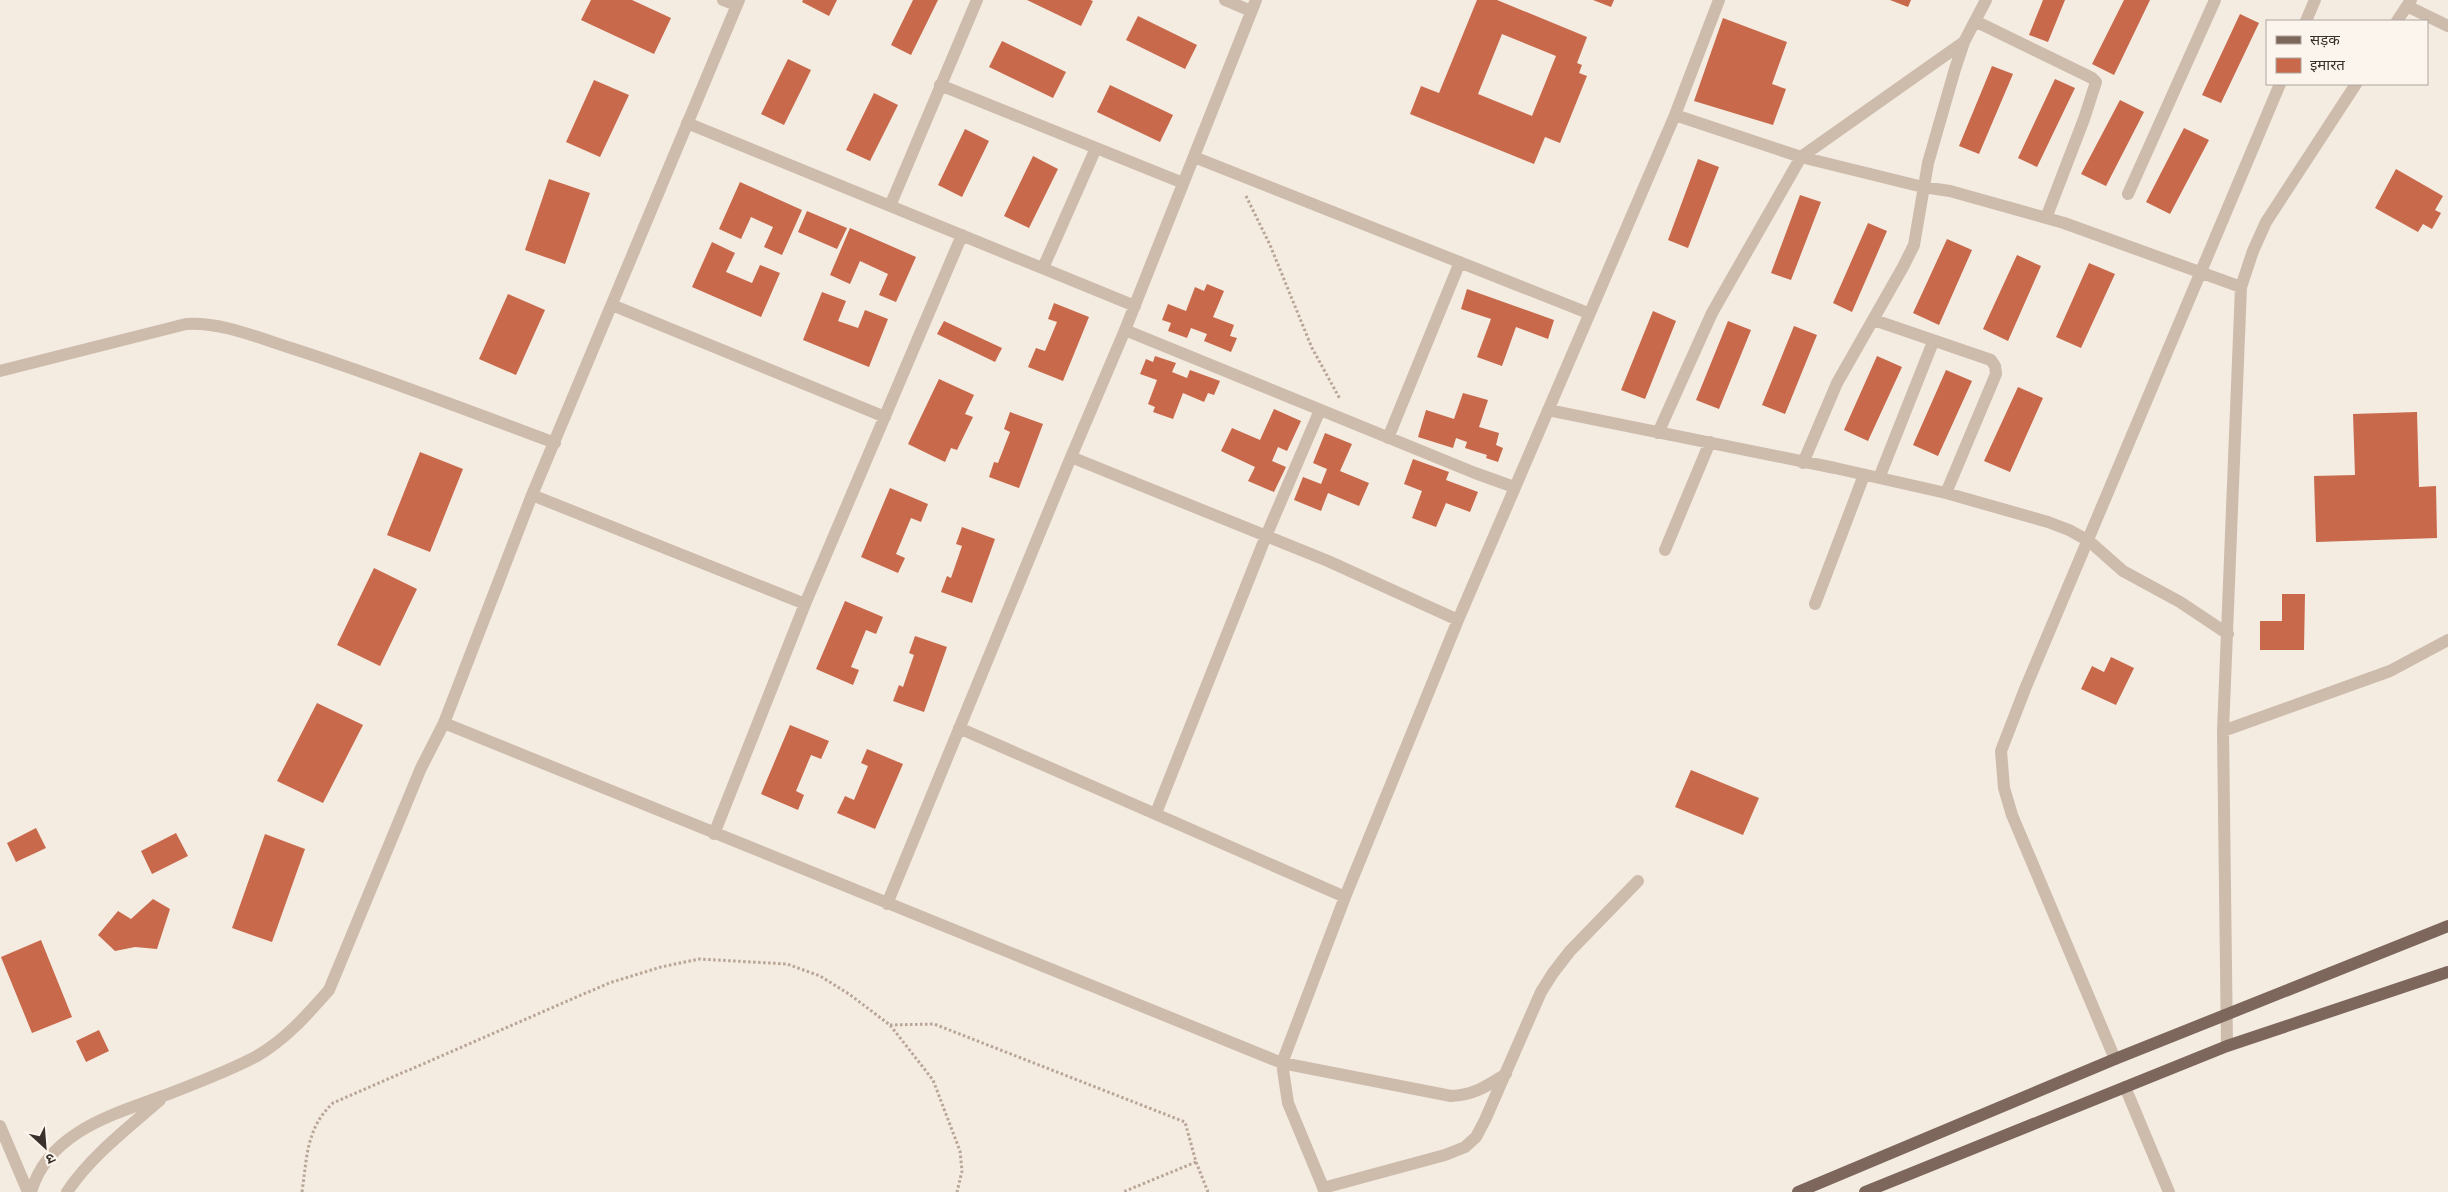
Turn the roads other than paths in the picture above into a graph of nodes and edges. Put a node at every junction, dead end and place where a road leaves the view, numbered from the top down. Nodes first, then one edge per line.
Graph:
1 (723, 0) edge
2 (976, 0) edge
3 (1225, 0) edge
4 (1720, 0) edge
5 (1986, 0) edge
6 (2215, 0) edge
7 (2315, 0) edge
8 (738, 3) edge
9 (2409, 3) edge
10 (1254, 6) edge
11 (2306, 20) edge
12 (2398, 20) edge
13 (1975, 21) junction
14 (2448, 26) edge
15 (1964, 42) junction
16 (940, 85) junction
17 (2280, 85) edge
18 (2355, 85) edge
19 (1674, 115) junction
20 (688, 124) junction
21 (1096, 148) junction
22 (1194, 157) junction
23 (1801, 157) junction
24 (1183, 183) junction
25 (1923, 187) junction
26 (2128, 194) dead end
27 (890, 206) junction
28 (2046, 218) junction
29 (962, 235) junction
30 (1460, 262) junction
31 (1043, 268) junction
32 (2200, 272) junction
33 (2241, 287) junction
34 (612, 305) junction
35 (1135, 306) junction
36 (1588, 313) junction
37 (1874, 320) junction
38 (1125, 330) junction
39 (1934, 342) junction
40 (0, 371) edge
41 (1320, 410) junction
42 (1548, 410) junction
43 (884, 417) junction
44 (1658, 433) junction
45 (1388, 438) junction
46 (555, 442) junction
47 (1710, 442) junction
48 (1071, 457) junction
49 (1803, 463) junction
50 (1864, 475) junction
51 (1879, 478) junction
52 (1514, 487) junction
53 (1946, 493) junction
54 (532, 495) junction
55 (1266, 536) junction
56 (2089, 541) junction
57 (1665, 550) dead end
58 (805, 604) junction
59 (1815, 604) dead end
60 (1458, 620) junction
61 (2228, 634) junction
62 (2448, 640) edge
63 (444, 723) junction
64 (959, 728) junction
65 (2223, 731) junction
66 (1156, 814) junction
67 (714, 834) junction
68 (1638, 881) dead end
69 (1345, 897) junction
70 (887, 904) junction
71 (2448, 926) edge
72 (2448, 972) edge
73 (2226, 1015) junction
74 (2227, 1046) junction
75 (2116, 1059) junction
76 (1282, 1063) junction
77 (1506, 1074) junction
78 (2125, 1087) junction
79 (166, 1095) junction
80 (0, 1126) edge
81 (1324, 1190) edge
82 (29, 1192) edge
83 (67, 1192) edge
84 (1798, 1192) edge
85 (1865, 1192) edge
86 (2169, 1192) edge

1 - 8 street
2 - 16 street
3 - 10 street
4 - 19 street
5 - 13 street
6 - 26 street
7 - 11 street
8 - 20 street
9 - 12 street
9 - 14 street
10 - 22 street
13 - 15 street
13 - 28 street
15 - 23 street
15 - 25 street
16 - 21 street
16 - 27 street
17 - 32 street
18 - 33 street
19 - 23 street
19 - 36 street
20 - 27 street
20 - 34 street
21 - 24 street
21 - 31 street
22 - 24 street
22 - 30 street
23 - 25 street
23 - 44 street
24 - 35 street
25 - 28 street
25 - 37 street
27 - 29 street
28 - 32 street
29 - 31 street
29 - 43 street
30 - 36 street
30 - 45 street
31 - 35 street
32 - 33 street
32 - 56 street
33 - 61 street
34 - 43 street
34 - 46 street
35 - 38 street
36 - 42 street
37 - 39 street
37 - 49 street
38 - 41 street
38 - 48 street
39 - 51 street
39 - 53 street
40 - 46 street
41 - 45 street
41 - 55 street
42 - 44 street
42 - 52 street
43 - 58 street
44 - 47 street
45 - 52 street
46 - 54 street
47 - 49 street
47 - 57 street
48 - 55 street
48 - 64 street
49 - 50 street
50 - 51 street
50 - 59 street
51 - 53 street
52 - 60 street
53 - 56 street
54 - 58 street
54 - 63 street
55 - 60 street
55 - 66 street
56 - 61 street
56 - 75 street
58 - 67 street
60 - 69 street
61 - 65 street
62 - 65 street
63 - 67 street
63 - 79 street
64 - 66 street
64 - 70 street
65 - 73 street
66 - 69 street
67 - 70 street
68 - 77 street
69 - 76 street
70 - 76 street
71 - 73 main road
72 - 74 main road
73 - 74 street
73 - 75 main road
74 - 78 main road
75 - 84 main road
76 - 77 street
76 - 81 street
77 - 81 street
78 - 85 main road
78 - 86 street
79 - 82 street
79 - 83 street
80 - 82 street

